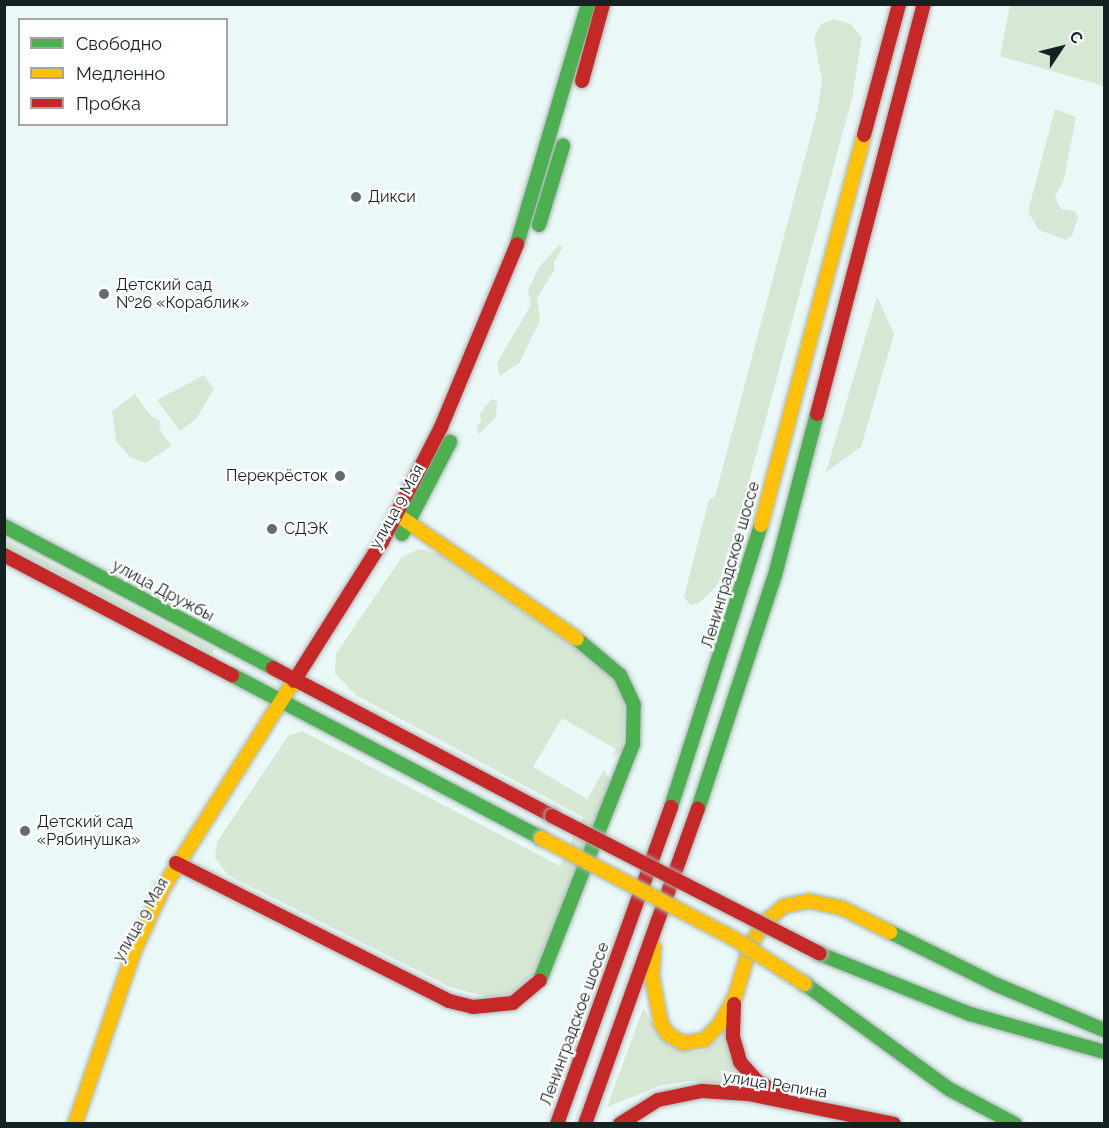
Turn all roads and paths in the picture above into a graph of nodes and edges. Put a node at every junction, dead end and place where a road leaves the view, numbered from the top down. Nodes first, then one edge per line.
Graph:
1 (588, 4) edge
2 (603, 4) edge
3 (899, 4) edge
4 (924, 4) edge
5 (577, 98) dead end
6 (568, 130) dead end
7 (397, 515) junction
8 (409, 523) junction
9 (4, 526) edge
10 (4, 555) edge
11 (300, 682) junction
12 (286, 704) junction
13 (176, 863) junction
14 (189, 869) junction
15 (655, 926) junction
16 (124, 980) junction
17 (735, 997) junction
18 (1104, 1030) edge
19 (1104, 1052) edge
20 (799, 1104) junction
21 (75, 1124) edge
22 (557, 1124) edge
23 (585, 1124) edge
24 (620, 1124) edge
25 (894, 1124) edge
26 (1015, 1124) edge

1 - 7 main road, улица 9 Мая
2 - 5 main road
3 - 22 main road, Ленинградское шоссе
4 - 15 main road
6 - 8 main road, улица 9 Мая
7 - 8 main road
7 - 11 main road, улица 9 Мая
8 - 11 main road, улица 9 Мая
8 - 14 main road
9 - 11 main road, улица Дружбы
10 - 12 main road
11 - 12 main road, улица 9 Мая
11 - 19 main road, улица Дружбы, bridge
12 - 13 main road, улица 9 Мая
12 - 14 main road, улица 9 Мая
12 - 26 main road, bridge
13 - 14 main road
13 - 16 main road, улица 9 Мая
14 - 16 main road, улица 9 Мая
15 - 17 main road
15 - 23 main road
16 - 21 main road, улица 9 Мая
17 - 18 main road
17 - 20 main road
20 - 24 main road, улица Репина
20 - 25 main road, улица Репина

